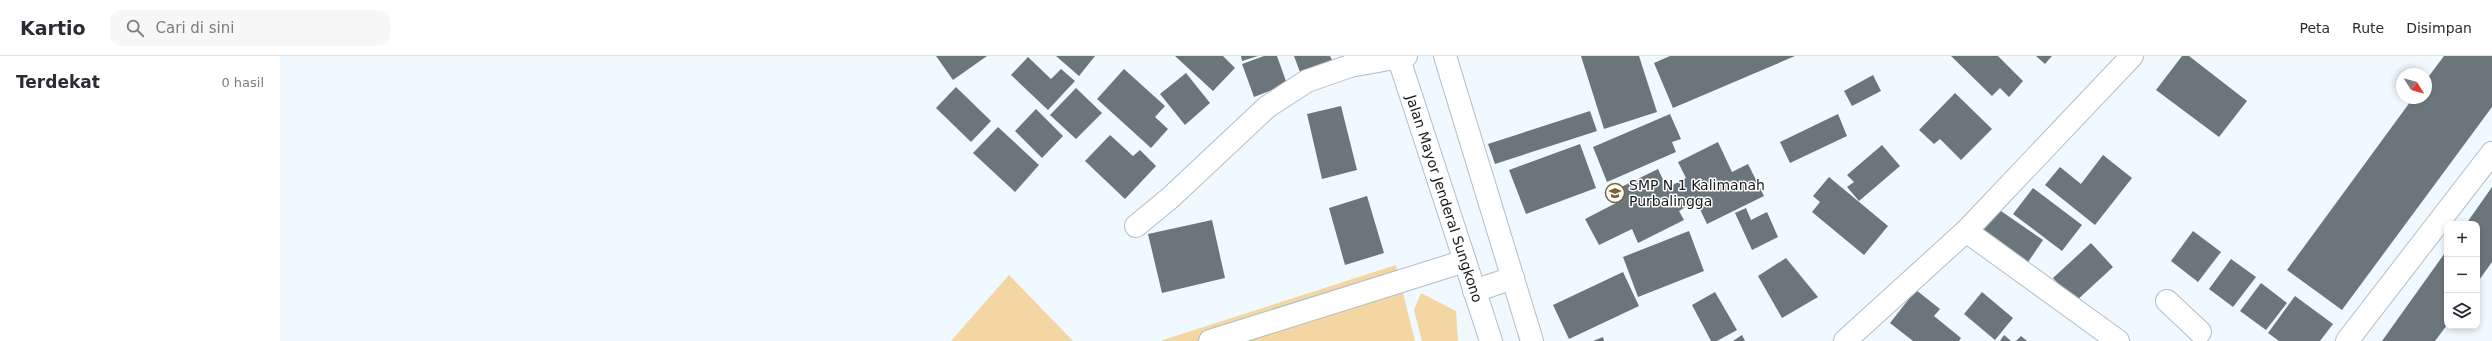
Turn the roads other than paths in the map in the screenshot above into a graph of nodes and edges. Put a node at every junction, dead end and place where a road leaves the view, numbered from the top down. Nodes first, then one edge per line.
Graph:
1 (1445, 56) edge
2 (2132, 56) edge
3 (1401, 57) edge
4 (2492, 153) edge
5 (1136, 226) dead end
6 (1966, 230) junction
7 (1465, 261) junction
8 (1513, 278) junction
9 (1474, 291) junction
10 (2167, 301) dead end
11 (2202, 338) edge
12 (1210, 341) edge
13 (1491, 341) edge
14 (1532, 341) edge
15 (1845, 341) edge
16 (2118, 341) edge
17 (2348, 341) edge

1 - 8 street
2 - 6 street
3 - 5 street
3 - 7 street, Jalan Mayor Jenderal Sungkono
4 - 17 street
6 - 15 street
6 - 16 street
7 - 9 street, Jalan Mayor Jenderal Sungkono
7 - 12 street
8 - 9 street
8 - 14 street
9 - 13 street, Jalan Mayor Jenderal Sungkono
10 - 11 street

